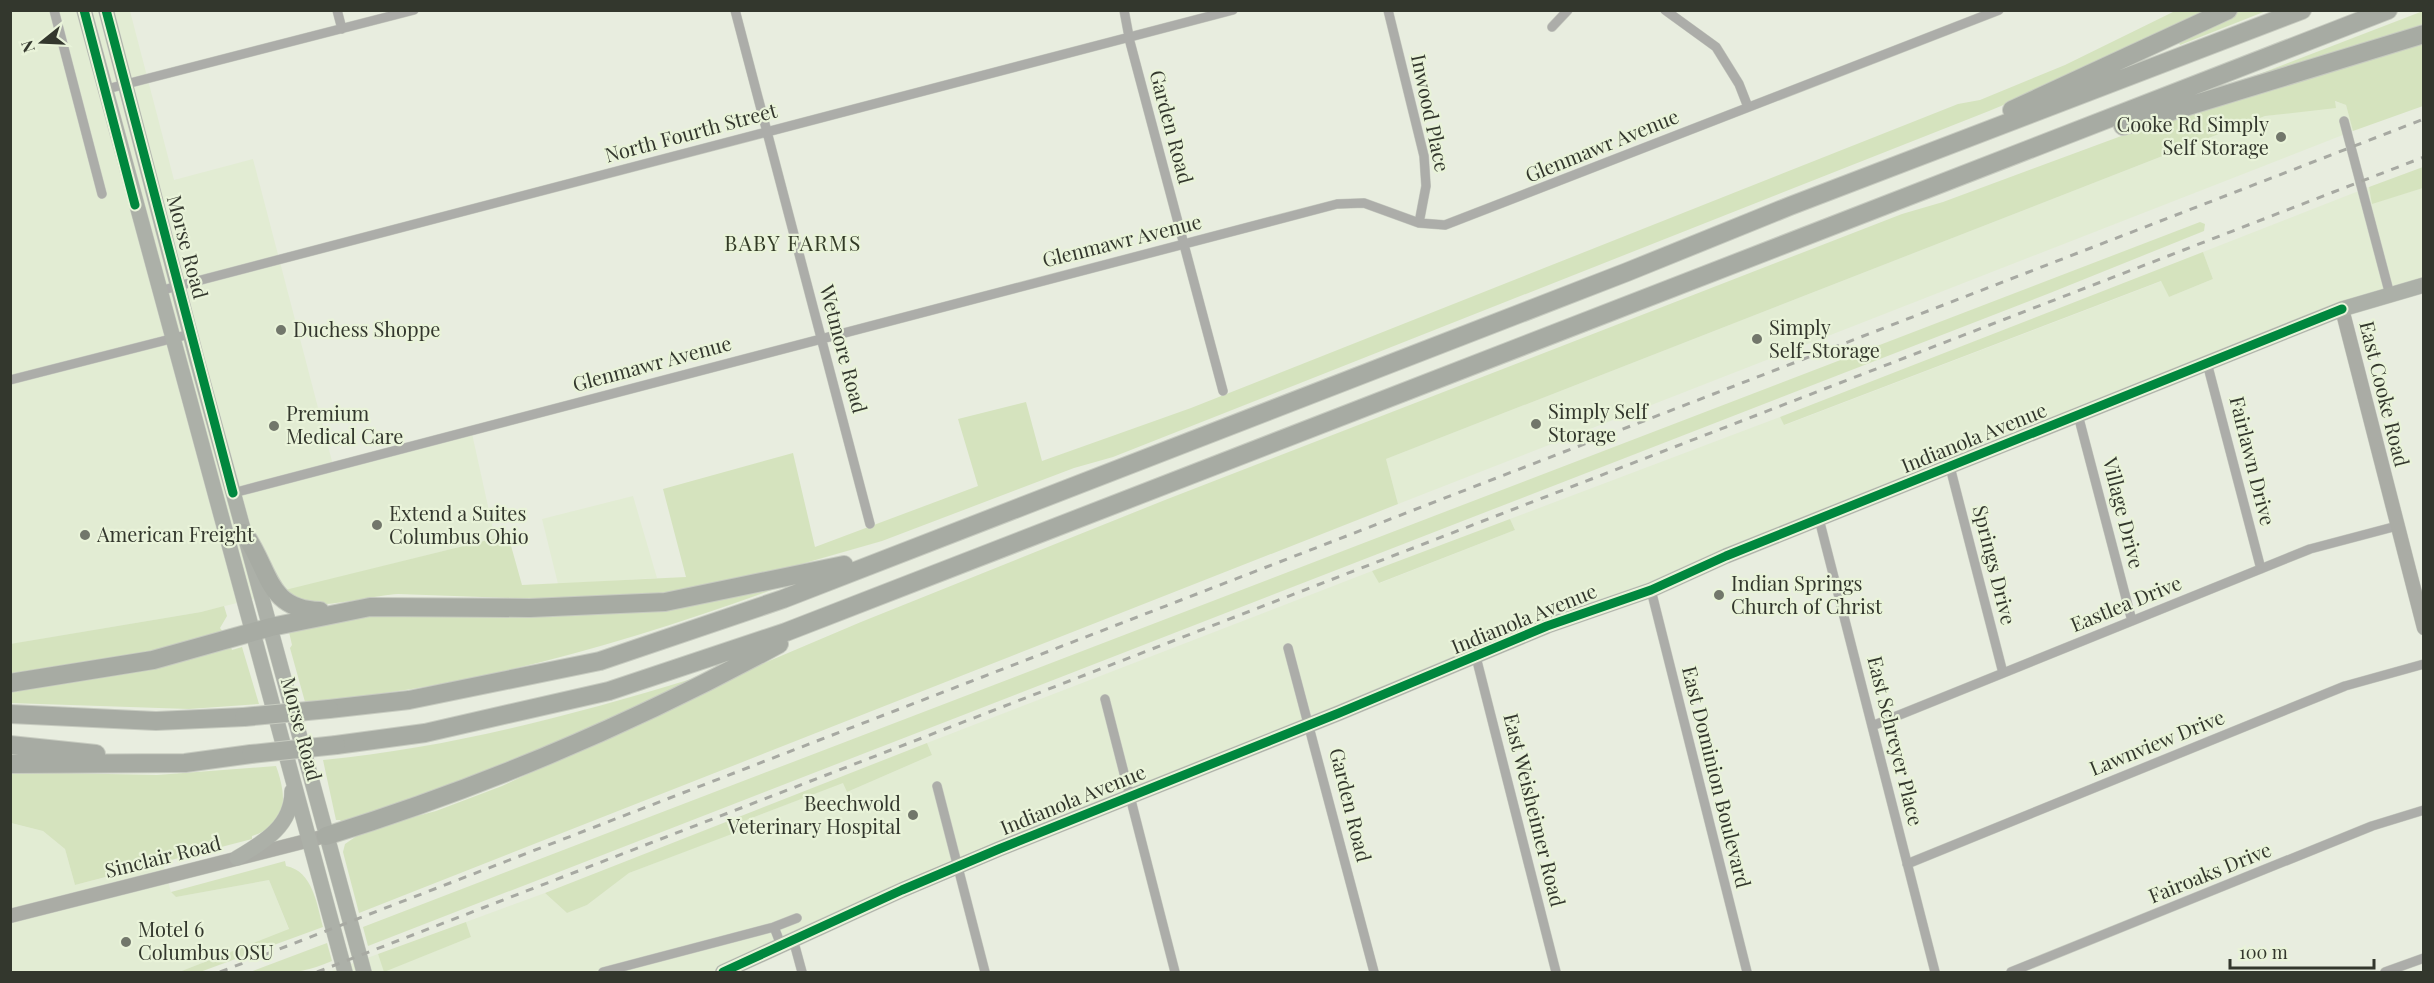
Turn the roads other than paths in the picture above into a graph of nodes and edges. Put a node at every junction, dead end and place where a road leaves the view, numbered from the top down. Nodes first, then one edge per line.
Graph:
1 (54, 10) edge
2 (84, 10) edge
3 (106, 10) edge
4 (337, 10) edge
5 (414, 10) edge
6 (735, 10) edge
7 (1124, 10) edge
8 (1233, 10) edge
9 (1388, 10) edge
10 (1568, 10) edge
11 (1665, 10) edge
12 (1999, 10) edge
13 (2228, 10) edge
14 (2302, 10) edge
15 (2388, 10) edge
16 (1985, 13) edge
17 (1552, 27) dead end
18 (342, 29) junction
19 (2424, 34) edge
20 (1130, 39) junction
21 (126, 85) junction
22 (104, 90) junction
23 (1748, 107) junction
24 (2344, 121) dead end
25 (769, 132) junction
26 (1908, 161) junction
27 (1958, 178) junction
28 (102, 194) dead end
29 (1419, 223) junction
30 (1183, 244) junction
31 (179, 285) junction
32 (2424, 285) edge
33 (159, 291) junction
34 (2390, 295) junction
35 (2342, 309) junction
36 (190, 334) junction
37 (821, 338) junction
38 (172, 339) junction
39 (2207, 363) junction
40 (10, 380) edge
41 (1223, 392) dead end
42 (2078, 415) junction
43 (195, 422) junction
44 (1950, 467) junction
45 (233, 493) junction
46 (1819, 519) junction
47 (870, 524) dead end
48 (2397, 526) junction
49 (244, 533) junction
50 (921, 546) junction
51 (2261, 569) junction
52 (1651, 590) junction
53 (833, 614) junction
54 (333, 615) junction
55 (2132, 621) junction
56 (271, 627) junction
57 (2424, 628) edge
58 (253, 633) junction
59 (1288, 648) dead end
60 (1476, 657) junction
61 (2424, 664) edge
62 (2003, 673) junction
63 (10, 682) edge
64 (1106, 699) dead end
65 (10, 714) edge
66 (1311, 725) junction
67 (1872, 726) junction
68 (10, 745) edge
69 (251, 754) junction
70 (10, 764) edge
71 (293, 776) junction
72 (937, 786) dead end
73 (1130, 797) junction
74 (2424, 810) edge
75 (318, 839) junction
76 (237, 858) junction
77 (1907, 864) junction
78 (957, 867) junction
79 (10, 916) edge
80 (797, 918) dead end
81 (774, 927) junction
82 (787, 942) junction
83 (2424, 958) edge
84 (345, 972) edge
85 (364, 972) edge
86 (603, 972) edge
87 (723, 972) edge
88 (802, 972) edge
89 (985, 972) edge
90 (1175, 972) edge
91 (1374, 972) edge
92 (1556, 972) edge
93 (1747, 972) edge
94 (1935, 972) edge
95 (2011, 972) edge
96 (2385, 972) edge

1 - 28 street
2 - 22 main road, Morse Road
3 - 21 main road, Morse Road
4 - 18 street
5 - 18 street
6 - 25 street, Wetmore Road
7 - 20 street, Garden Road
8 - 20 street, North Fourth Street
9 - 29 street, Inwood Place
10 - 17 street
11 - 23 street
12 - 16 street, Glenmawr Avenue
13 - 26 highway
14 - 26 highway
15 - 27 highway
16 - 23 street, Glenmawr Avenue
18 - 21 street
19 - 27 highway
20 - 25 street, North Fourth Street
20 - 30 street, Garden Road
21 - 22 street
21 - 31 main road, Morse Road
22 - 33 main road, Morse Road
23 - 29 street, Glenmawr Avenue
24 - 34 street, East Cooke Road
25 - 31 street, North Fourth Street
25 - 37 street, Wetmore Road
26 - 50 highway
27 - 53 highway
29 - 30 street, Glenmawr Avenue
30 - 37 street, Glenmawr Avenue
30 - 41 street, Garden Road
31 - 33 street, North Fourth Street
31 - 36 main road, Morse Road
32 - 34 main road, Indianola Avenue
33 - 38 main road, Morse Road
34 - 35 main road, Indianola Avenue
35 - 39 main road, Indianola Avenue
35 - 48 main road, East Cooke Road
36 - 38 street
36 - 45 main road, Morse Road
37 - 45 street, Glenmawr Avenue
37 - 47 street, Wetmore Road
38 - 40 street
38 - 43 main road, Morse Road
39 - 42 main road, Indianola Avenue
39 - 51 street, Fairlawn Drive
42 - 44 main road, Indianola Avenue
42 - 55 street, Village Drive
43 - 45 main road
43 - 58 main road, Morse Road
44 - 46 main road, Indianola Avenue
44 - 62 street, Springs Drive
45 - 49 main road, Morse Road
46 - 52 main road, Indianola Avenue
46 - 67 street, East Schreyer Place
48 - 51 street, Eastlea Drive
48 - 57 main road, East Cooke Road
49 - 54 highway
49 - 56 main road, Morse Road
50 - 54 highway
50 - 65 highway, bridge
51 - 55 street, Eastlea Drive
52 - 60 main road, Indianola Avenue
52 - 93 street, East Dominion Boulevard
53 - 69 highway, bridge
53 - 75 highway
54 - 56 highway
55 - 62 street, Eastlea Drive
56 - 58 highway
56 - 75 main road, Morse Road
58 - 63 highway
58 - 71 main road, Morse Road
59 - 66 street, Garden Road
60 - 66 main road, Indianola Avenue
60 - 92 street, East Weisheimer Road
61 - 77 street, Lawnview Drive
62 - 67 street, Eastlea Drive
64 - 73 street
66 - 73 main road, Indianola Avenue
66 - 91 street, Garden Road
67 - 77 street, East Schreyer Place
68 - 69 highway
69 - 70 highway
71 - 75 main road, Morse Road
71 - 76 main road
72 - 78 street
73 - 78 main road, Indianola Avenue
73 - 90 street
74 - 95 street, Fairoaks Drive
75 - 76 main road, Sinclair Road
75 - 84 main road, Morse Road
75 - 85 main road, Morse Road
76 - 79 main road, Sinclair Road
77 - 94 street, East Schreyer Place
78 - 82 main road, Indianola Avenue
78 - 89 street
80 - 81 street
81 - 82 street
81 - 86 street
82 - 87 main road, Indianola Avenue
82 - 88 street
83 - 96 street

